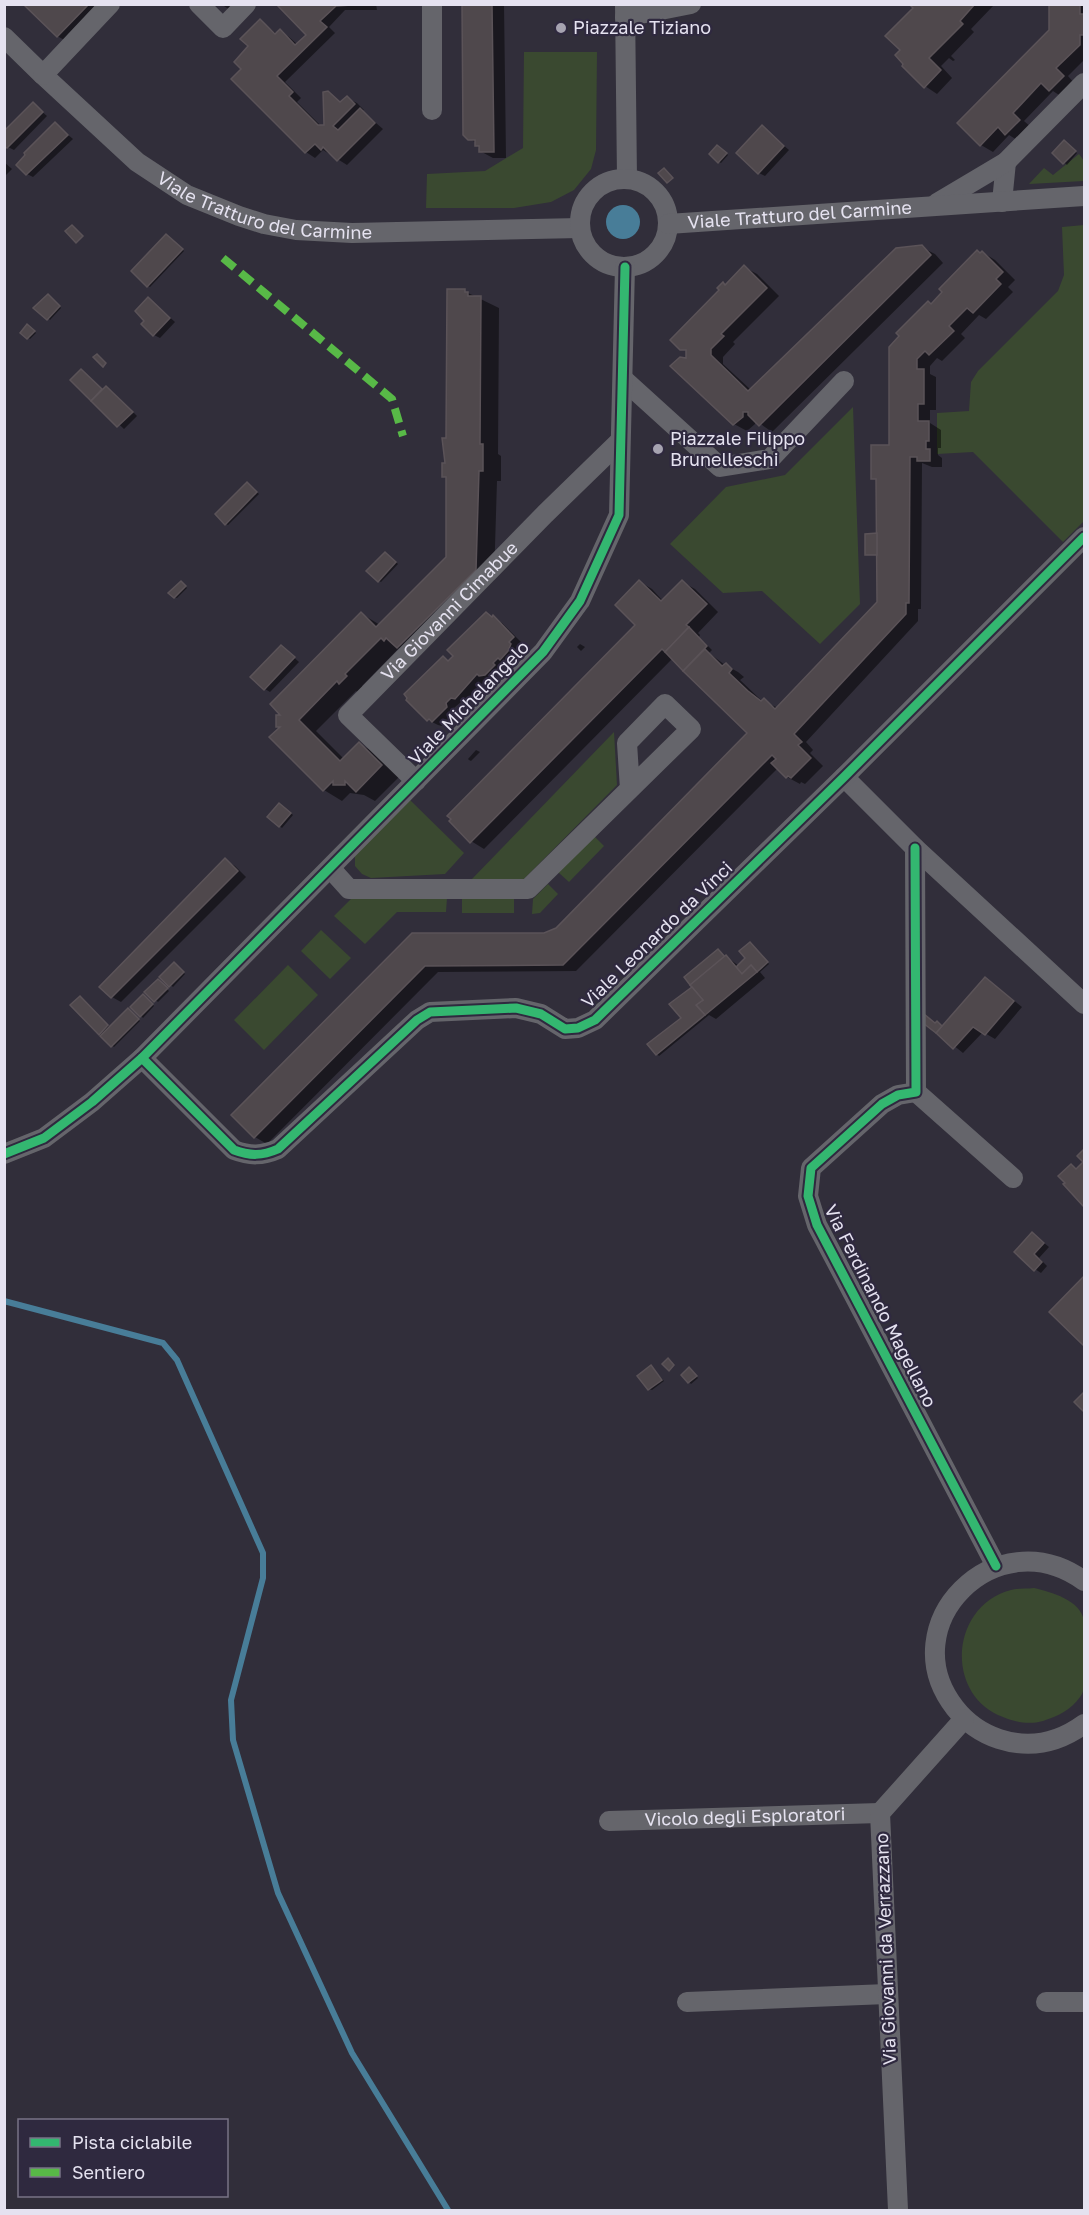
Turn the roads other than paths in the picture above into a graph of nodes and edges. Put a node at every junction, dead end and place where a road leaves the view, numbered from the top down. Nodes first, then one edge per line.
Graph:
1 (110, 4) edge
2 (199, 4) edge
3 (246, 4) edge
4 (432, 4) edge
5 (691, 4) edge
6 (625, 11) edge
7 (4, 37) edge
8 (43, 75) junction
9 (1084, 83) edge
10 (432, 110) dead end
11 (1006, 162) junction
12 (627, 179) junction
13 (1084, 196) edge
14 (1002, 202) junction
15 (932, 206) junction
16 (668, 224) junction
17 (580, 228) junction
18 (625, 267) junction
19 (623, 379) junction
20 (844, 381) dead end
21 (620, 441) junction
22 (1084, 537) edge
23 (844, 777) junction
24 (416, 782) junction
25 (630, 789) dead end
26 (915, 848) junction
27 (331, 869) junction
28 (1084, 1004) edge
29 (138, 1062) junction
30 (916, 1092) junction
31 (4, 1154) edge
32 (1013, 1178) dead end
33 (996, 1566) junction
34 (1084, 1581) edge
35 (964, 1719) junction
36 (1084, 1724) edge
37 (880, 1814) junction
38 (609, 1821) dead end
39 (887, 1994) junction
40 (687, 2002) dead end
41 (1047, 2002) dead end
42 (1084, 2002) edge
43 (897, 2211) edge

1 - 8 street
2 - 3 street
4 - 10 street
5 - 6 street
6 - 12 street
7 - 8 street, Viale Tratturo del Carmine
8 - 17 street, Viale Tratturo del Carmine
9 - 11 street
11 - 14 street
11 - 15 street
12 - 16 street
12 - 17 street
13 - 14 street, Viale Tratturo del Carmine
14 - 15 street, Viale Tratturo del Carmine
15 - 16 street, Viale Tratturo del Carmine
16 - 18 street
17 - 18 street
18 - 19 street, Viale Michelangelo
19 - 20 street
19 - 21 street, Viale Michelangelo
21 - 24 street, Viale Michelangelo
21 - 24 street, Via Giovanni Cimabue
22 - 23 street, Viale Leonardo da Vinci
23 - 26 street
23 - 29 street, Viale Leonardo da Vinci
24 - 27 street, Viale Michelangelo
25 - 27 street
26 - 28 street
26 - 30 street
27 - 29 street, Viale Michelangelo
29 - 31 street, Viale Michelangelo
30 - 32 street
30 - 33 street, Via Ferdinando Magellano
33 - 34 street
33 - 35 street
35 - 36 street
35 - 37 street, Via Giovanni da Verrazzano
37 - 38 street, Vicolo degli Esploratori
37 - 39 street, Via Giovanni da Verrazzano
39 - 40 street
39 - 43 street, Via Giovanni da Verrazzano
41 - 42 street

